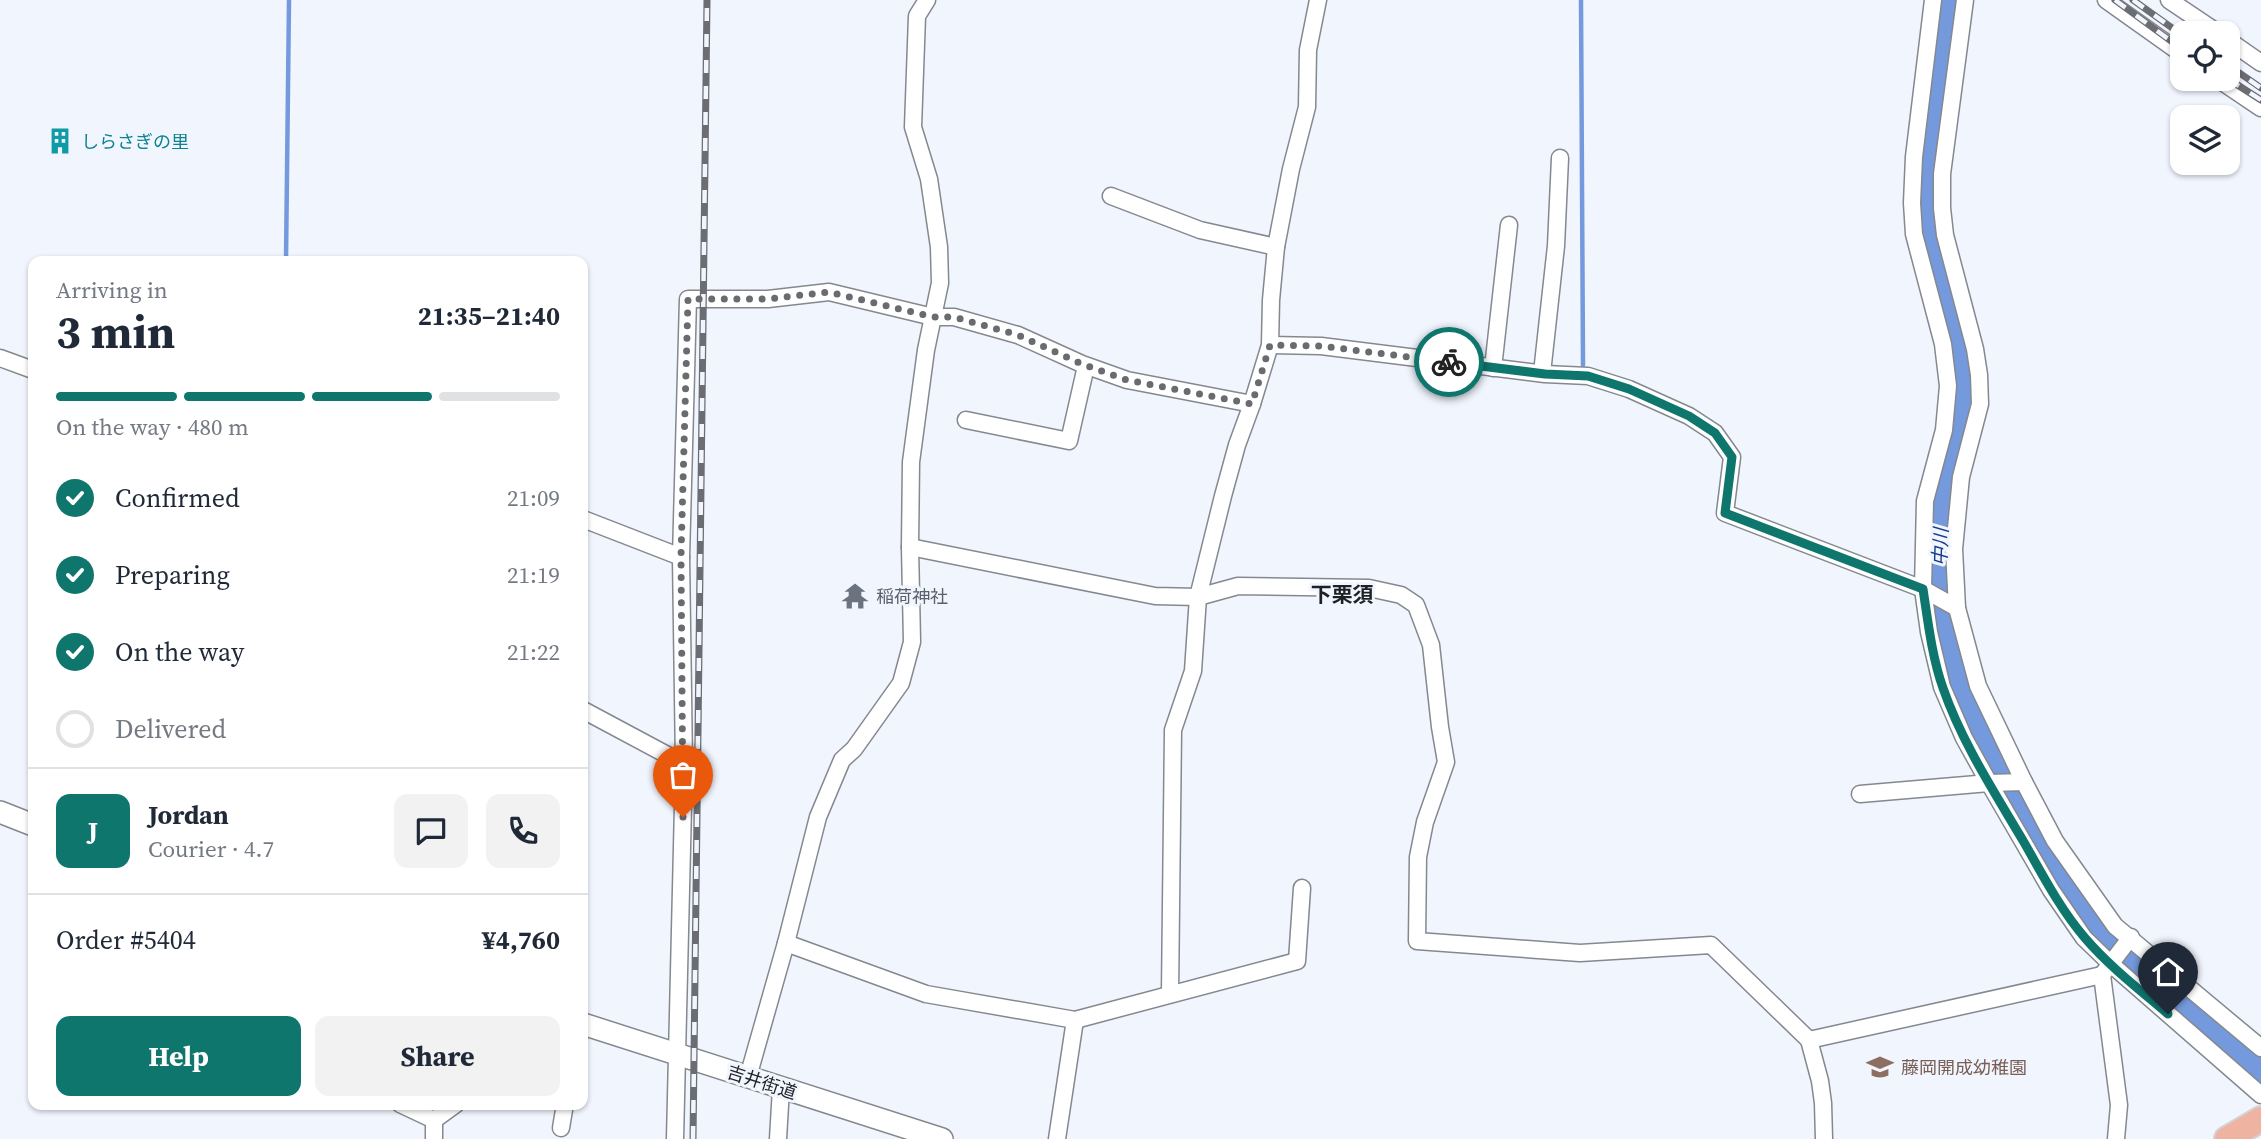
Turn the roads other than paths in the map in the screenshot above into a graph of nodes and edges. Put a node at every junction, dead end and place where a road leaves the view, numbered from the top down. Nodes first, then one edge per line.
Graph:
1 (927, 0) edge
2 (1318, 0) edge
3 (1933, 0) edge
4 (1965, 0) edge
5 (2106, 0) edge
6 (2169, 0) edge
7 (2200, 21) edge
8 (2170, 45) edge
9 (2240, 48) edge
10 (2261, 63) edge
11 (2236, 91) edge
12 (2261, 108) edge
13 (1560, 158) dead end
14 (1111, 197) dead end
15 (1509, 225) dead end
16 (1276, 247) junction
17 (933, 317) junction
18 (1270, 345) junction
19 (0, 358) edge
20 (1086, 366) junction
21 (28, 368) edge
22 (1493, 368) junction
23 (1542, 373) junction
24 (1252, 404) junction
25 (966, 420) dead end
26 (588, 521) edge
27 (910, 547) junction
28 (681, 556) junction
29 (1923, 589) junction
30 (1198, 597) junction
31 (1957, 608) junction
32 (588, 713) edge
33 (684, 764) junction
34 (2024, 782) junction
35 (1989, 783) junction
36 (1860, 794) dead end
37 (0, 812) edge
38 (28, 823) edge
39 (1302, 888) dead end
40 (2131, 937) junction
41 (786, 943) junction
42 (2107, 970) junction
43 (1170, 994) junction
44 (1075, 1020) junction
45 (588, 1026) edge
46 (1809, 1040) junction
47 (2261, 1048) edge
48 (678, 1054) junction
49 (748, 1077) junction
50 (781, 1088) junction
51 (2261, 1096) edge
52 (413, 1110) edge
53 (448, 1110) edge
54 (564, 1110) edge
55 (2261, 1119) edge
56 (434, 1120) junction
57 (561, 1128) dead end
58 (434, 1139) edge
59 (676, 1139) edge
60 (778, 1139) edge
61 (942, 1139) edge
62 (1057, 1139) edge
63 (1824, 1139) edge
64 (2116, 1139) edge
65 (2227, 1139) edge

1 - 17 street
2 - 16 street
3 - 29 street
4 - 31 street
5 - 8 street
6 - 7 street
9 - 10 street
11 - 12 street
13 - 23 street
14 - 16 street
15 - 22 street
16 - 18 street
17 - 20 street
17 - 27 street
17 - 28 street
18 - 22 street
18 - 24 street
19 - 21 street
20 - 24 street
20 - 25 street
22 - 23 street
23 - 29 street
24 - 30 street
26 - 28 street
27 - 30 street
27 - 41 street
28 - 33 street
29 - 31 street
29 - 35 street
30 - 43 street
30 - 46 street
31 - 34 street
32 - 33 street
33 - 48 street
34 - 35 street
34 - 40 street
35 - 36 street
35 - 42 street
37 - 38 main road
39 - 43 street
40 - 42 street
40 - 47 street
41 - 44 street
41 - 49 street
42 - 46 street
42 - 51 street
42 - 64 street
43 - 44 street
44 - 62 street
45 - 48 main road, 吉井街道
46 - 63 street
48 - 49 main road, 吉井街道
48 - 59 street
49 - 50 main road, 吉井街道
50 - 60 street
50 - 61 main road, 吉井街道
52 - 56 street
53 - 56 street
54 - 57 street
55 - 65 main road
56 - 58 street

